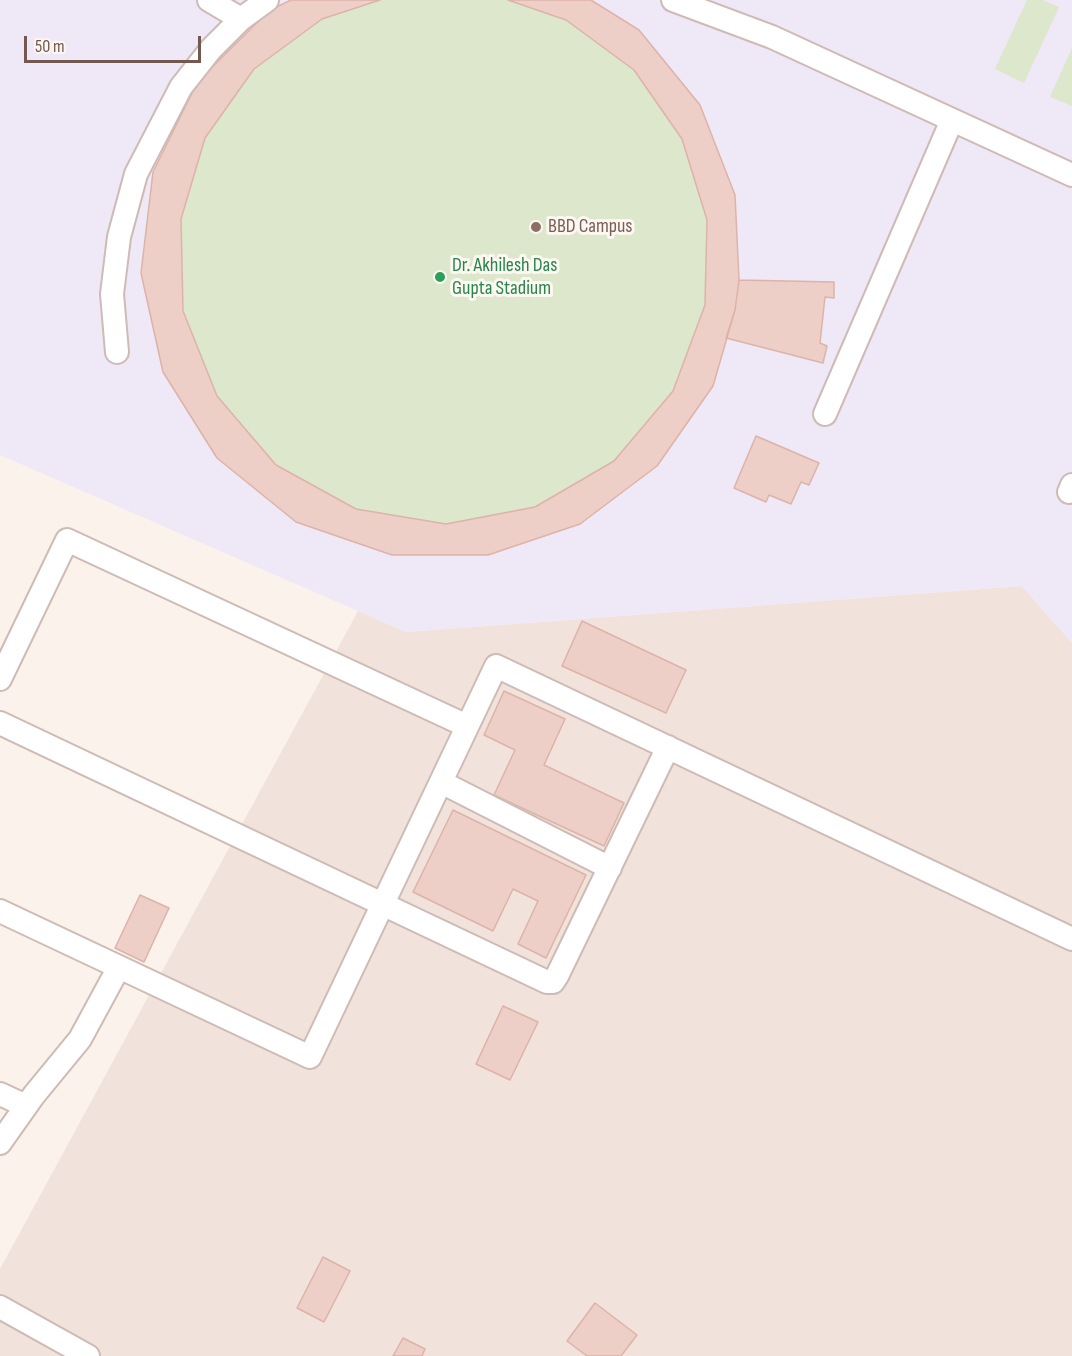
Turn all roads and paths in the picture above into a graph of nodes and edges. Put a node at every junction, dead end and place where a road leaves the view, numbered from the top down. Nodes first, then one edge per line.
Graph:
1 (209, 0) edge
2 (267, 0) edge
3 (673, 0) edge
4 (241, 19) junction
5 (952, 120) junction
6 (1072, 175) edge
7 (117, 352) dead end
8 (825, 414) dead end
9 (0, 679) edge
10 (0, 723) edge
11 (467, 726) junction
12 (668, 747) junction
13 (441, 782) junction
14 (610, 868) junction
15 (383, 904) junction
16 (0, 911) edge
17 (1072, 939) edge
18 (119, 967) junction
19 (0, 1094) edge
20 (26, 1107) junction
21 (0, 1143) edge
22 (0, 1307) edge
23 (88, 1356) edge

1 - 4 street
2 - 4 street
3 - 5 street
4 - 7 street
5 - 6 street
5 - 8 street
9 - 11 street
10 - 15 street
11 - 12 street
11 - 13 street
12 - 14 street
12 - 17 street
13 - 14 street
13 - 15 street
14 - 15 street
15 - 18 street
16 - 18 street
18 - 20 street
19 - 20 street
20 - 21 street
22 - 23 street

